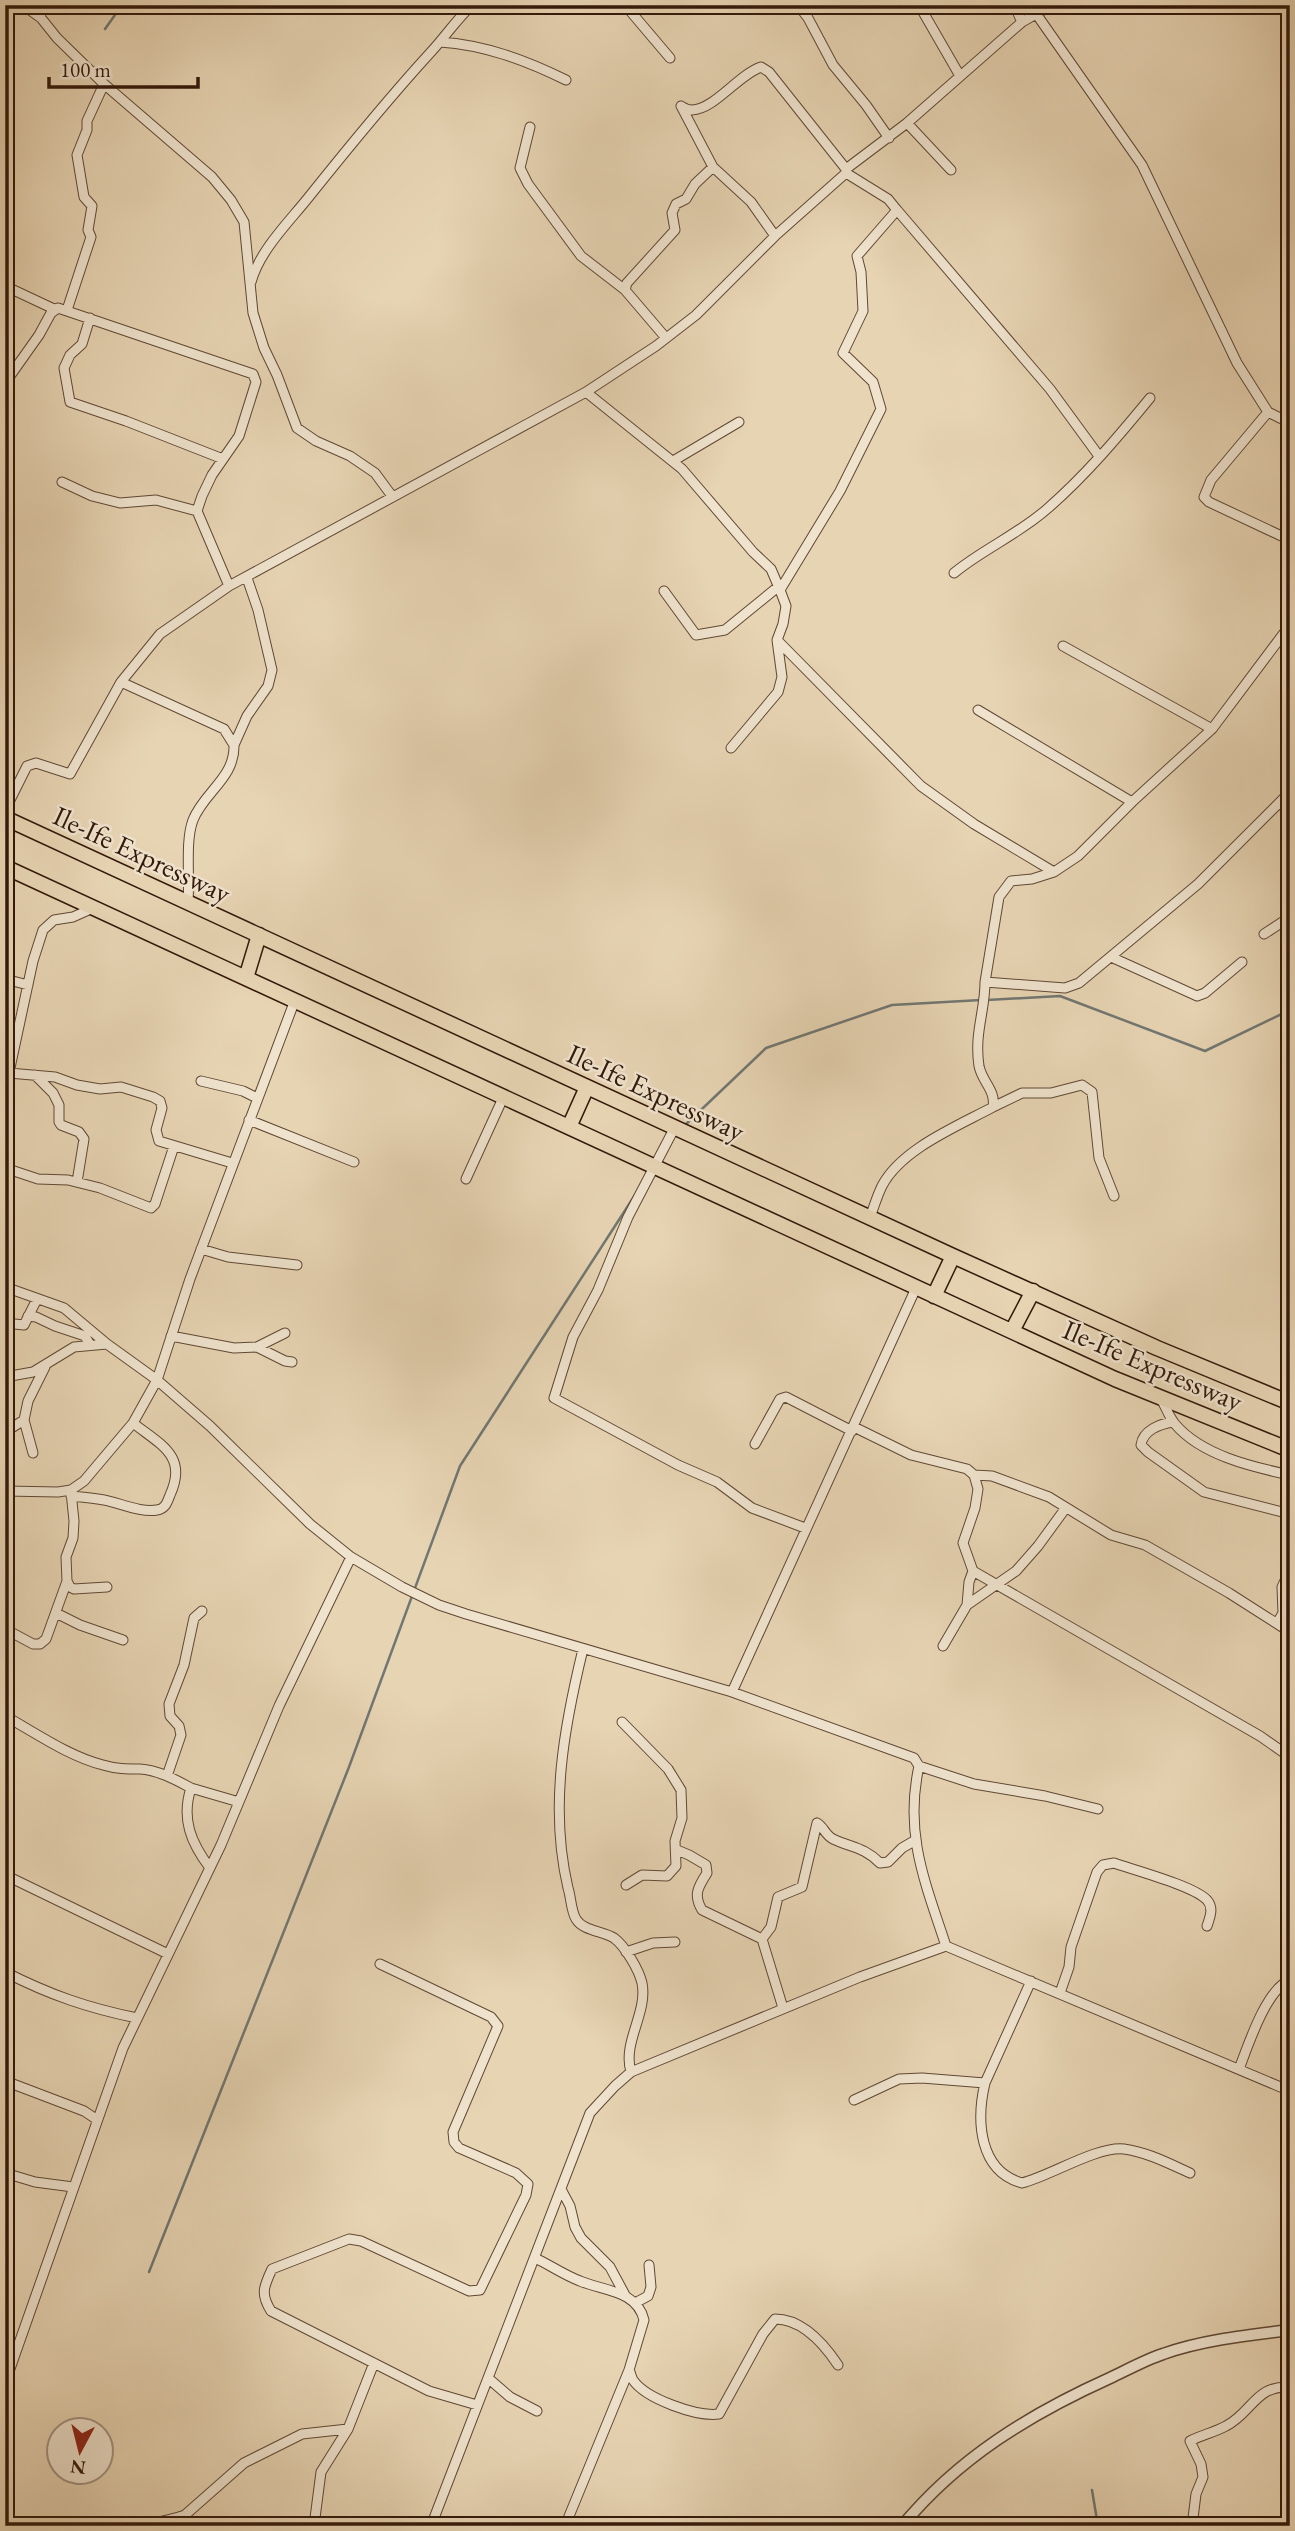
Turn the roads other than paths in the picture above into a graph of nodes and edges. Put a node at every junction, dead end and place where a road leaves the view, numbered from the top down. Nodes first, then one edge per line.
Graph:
1 (23, 5) edge
2 (39, 5) edge
3 (472, 5) edge
4 (629, 5) edge
5 (798, 5) edge
6 (919, 5) edge
7 (1014, 5) edge
8 (1052, 5) edge
9 (1037, 15) junction
10 (41, 18) junction
11 (1022, 22) junction
12 (440, 41) junction
13 (670, 58) dead end
14 (960, 76) junction
15 (566, 80) dead end
16 (104, 84) junction
17 (907, 123) junction
18 (530, 127) dead end
19 (888, 138) junction
20 (713, 167) junction
21 (951, 170) dead end
22 (846, 171) junction
23 (897, 210) junction
24 (775, 236) junction
25 (5, 286) edge
26 (250, 287) junction
27 (625, 290) junction
28 (54, 309) junction
29 (67, 310) junction
30 (90, 318) junction
31 (666, 338) junction
32 (5, 383) edge
33 (586, 392) junction
34 (1150, 398) dead end
35 (1268, 412) junction
36 (739, 422) dead end
37 (1290, 423) edge
38 (1099, 456) junction
39 (223, 458) junction
40 (673, 461) junction
41 (62, 482) dead end
42 (392, 496) junction
43 (197, 511) junction
44 (1290, 540) edge
45 (954, 573) dead end
46 (247, 578) junction
47 (229, 586) junction
48 (779, 588) junction
49 (664, 591) dead end
50 (1290, 625) edge
51 (777, 640) junction
52 (1063, 646) dead end
53 (121, 682) junction
54 (978, 710) dead end
55 (1212, 729) junction
56 (234, 745) junction
57 (731, 748) dead end
58 (1290, 792) edge
59 (1132, 802) junction
60 (1279, 803) junction
61 (5, 810) edge
62 (1290, 811) edge
63 (5, 818) edge
64 (5, 867) edge
65 (1054, 872) junction
66 (188, 901) junction
67 (93, 908) junction
68 (1290, 917) edge
69 (1264, 934) dead end
70 (259, 935) junction
71 (1111, 957) junction
72 (1242, 962) dead end
73 (246, 978) junction
74 (5, 979) edge
75 (985, 982) junction
76 (28, 985) junction
77 (295, 1000) junction
78 (9, 1073) junction
79 (35, 1075) junction
80 (201, 1081) dead end
81 (587, 1087) junction
82 (5, 1091) edge
83 (257, 1098) junction
84 (503, 1098) junction
85 (993, 1107) junction
86 (249, 1121) junction
87 (569, 1127) junction
88 (675, 1127) junction
89 (174, 1146) junction
90 (355, 1162) dead end
91 (232, 1163) junction
92 (657, 1166) junction
93 (5, 1168) edge
94 (466, 1180) dead end
95 (77, 1182) junction
96 (1114, 1196) dead end
97 (870, 1217) junction
98 (201, 1249) junction
99 (953, 1256) junction
100 (298, 1265) dead end
101 (5, 1287) edge
102 (916, 1288) junction
103 (1033, 1291) junction
104 (934, 1296) junction
105 (37, 1299) junction
106 (28, 1316) junction
107 (5, 1323) edge
108 (1013, 1331) junction
109 (285, 1333) dead end
110 (171, 1336) junction
111 (107, 1344) junction
112 (90, 1345) junction
113 (257, 1347) junction
114 (292, 1362) dead end
115 (46, 1366) junction
116 (5, 1377) edge
117 (157, 1380) junction
118 (1160, 1396) junction
119 (1290, 1403) edge
120 (24, 1420) junction
121 (1173, 1422) junction
122 (133, 1423) junction
123 (6, 1425) edge
124 (853, 1429) junction
125 (755, 1444) dead end
126 (1290, 1450) edge
127 (33, 1453) dead end
128 (974, 1475) junction
129 (1290, 1475) edge
130 (84, 1481) junction
131 (5, 1491) edge
132 (71, 1493) junction
133 (95, 1499) junction
134 (1065, 1509) junction
135 (1290, 1514) edge
136 (805, 1528) junction
137 (351, 1557) junction
138 (1290, 1570) edge
139 (973, 1571) junction
140 (67, 1581) junction
141 (995, 1585) junction
142 (107, 1587) dead end
143 (967, 1605) junction
144 (202, 1611) dead end
145 (56, 1613) junction
146 (1277, 1623) junction
147 (5, 1629) edge
148 (1290, 1632) edge
149 (123, 1640) dead end
150 (943, 1646) dead end
151 (583, 1649) junction
152 (732, 1692) junction
153 (5, 1716) edge
154 (622, 1722) dead end
155 (1290, 1757) edge
156 (919, 1766) junction
157 (167, 1776) junction
158 (191, 1788) junction
159 (239, 1802) junction
160 (1098, 1809) dead end
161 (915, 1841) junction
162 (677, 1850) junction
163 (210, 1868) junction
164 (5, 1875) edge
165 (626, 1885) dead end
166 (1207, 1926) dead end
167 (762, 1938) junction
168 (675, 1942) dead end
169 (946, 1946) junction
170 (626, 1952) junction
171 (168, 1954) junction
172 (380, 1964) dead end
173 (5, 1972) edge
174 (1290, 1980) edge
175 (1031, 1981) junction
176 (1060, 1993) junction
177 (783, 2008) junction
178 (137, 2018) junction
179 (1239, 2069) junction
180 (631, 2072) junction
181 (5, 2081) edge
182 (985, 2083) junction
183 (1290, 2091) edge
184 (854, 2100) dead end
185 (96, 2119) junction
186 (5, 2173) edge
187 (1190, 2174) dead end
188 (73, 2187) junction
189 (561, 2189) junction
190 (535, 2258) junction
191 (649, 2264) dead end
192 (625, 2295) junction
193 (635, 2303) junction
194 (1290, 2330) edge
195 (374, 2363) junction
196 (838, 2365) dead end
197 (629, 2370) junction
198 (488, 2378) junction
199 (6, 2379) edge
200 (1290, 2387) edge
201 (477, 2405) junction
202 (537, 2411) dead end
203 (348, 2429) junction
204 (315, 2518) dead end
205 (161, 2523) edge
206 (149, 2526) edge
207 (431, 2526) edge
208 (565, 2526) edge
209 (902, 2526) edge
210 (1192, 2526) edge

1 - 10 street
2 - 10 street
3 - 12 street
4 - 13 street
5 - 19 street
6 - 14 street
7 - 11 street
8 - 9 street
9 - 11 street
9 - 35 street
10 - 16 street
11 - 14 street
12 - 15 street
12 - 26 street
14 - 17 street
16 - 26 street
16 - 29 street
17 - 19 street
17 - 21 street
18 - 27 street
19 - 22 street
20 - 22 street
20 - 24 street
20 - 27 street
22 - 23 street
22 - 24 street
23 - 38 street
23 - 48 street
24 - 31 street
25 - 28 street
26 - 42 street
27 - 31 street
28 - 29 street
28 - 32 street
29 - 30 street
30 - 39 street
30 - 39 street
31 - 33 street
33 - 40 street
33 - 42 street
34 - 38 street
35 - 37 street
35 - 44 street
36 - 40 street
38 - 45 street
39 - 43 street
40 - 48 street
41 - 43 street
42 - 46 street
43 - 47 street
46 - 47 street
46 - 56 street
47 - 53 street
48 - 49 street
48 - 51 street
50 - 55 street
51 - 57 street
51 - 65 street
52 - 55 street
53 - 56 street
53 - 61 street
54 - 59 street
55 - 59 street
56 - 66 street
58 - 60 street
59 - 65 street
60 - 62 street
60 - 71 street
63 - 66 highway, Ile-Ife Expressway
64 - 67 highway, Ile-Ife Expressway
65 - 75 street
66 - 70 highway, Ile-Ife Expressway
67 - 73 highway, Ile-Ife Expressway
67 - 76 street
68 - 69 street
70 - 73 highway
70 - 81 highway, Ile-Ife Expressway
71 - 72 street
71 - 75 street
73 - 77 highway, Ile-Ife Expressway
74 - 76 street
75 - 85 street
76 - 78 street
77 - 83 street
77 - 84 highway, Ile-Ife Expressway
78 - 79 street
78 - 82 street
79 - 89 street
79 - 95 street
80 - 83 street
81 - 87 highway
81 - 88 highway, Ile-Ife Expressway
83 - 86 street
84 - 87 highway, Ile-Ife Expressway
84 - 94 street
85 - 96 street
85 - 97 street
86 - 90 street
86 - 91 street
87 - 92 highway, Ile-Ife Expressway
88 - 92 street
88 - 97 highway, Ile-Ife Expressway
89 - 91 street
89 - 95 street
91 - 98 street
92 - 102 highway, Ile-Ife Expressway
92 - 136 street
93 - 95 street
97 - 99 highway, Ile-Ife Expressway
98 - 100 street
98 - 110 street
99 - 103 highway, Ile-Ife Expressway
99 - 104 highway
101 - 105 street
102 - 104 highway, Ile-Ife Expressway
102 - 124 street
103 - 108 highway
103 - 119 highway, Ile-Ife Expressway
104 - 108 highway, Ile-Ife Expressway
105 - 106 street
105 - 111 street
106 - 107 street
106 - 112 street
108 - 118 highway, Ile-Ife Expressway
109 - 113 street
110 - 113 street
110 - 117 street
111 - 112 street
111 - 117 street
112 - 115 street
113 - 114 street
115 - 116 street
115 - 120 street
117 - 122 street
117 - 137 street
118 - 121 street
118 - 126 highway, Ile-Ife Expressway
120 - 123 street
120 - 127 street
121 - 129 street
121 - 135 street
122 - 130 street
122 - 133 street
124 - 125 street
124 - 128 street
124 - 136 street
128 - 134 street
128 - 139 street
130 - 132 street
130 - 133 street
131 - 132 street
132 - 133 street
132 - 140 street
134 - 141 street
134 - 146 street
136 - 152 street
137 - 151 street
137 - 159 street
138 - 146 street
139 - 141 street
139 - 143 street
140 - 142 street
140 - 145 street
141 - 143 street
141 - 155 street
143 - 150 street
144 - 157 street
145 - 147 street
145 - 149 street
146 - 148 street
151 - 152 street
151 - 170 street
152 - 156 street
153 - 157 street
154 - 162 street
156 - 160 street
156 - 161 street
157 - 158 street
158 - 159 street
158 - 163 street
159 - 163 street
161 - 167 street
161 - 169 street
162 - 165 street
162 - 167 street
163 - 171 street
164 - 171 street
166 - 176 street
167 - 177 street
168 - 170 street
169 - 175 street
169 - 177 street
170 - 180 street
171 - 178 street
172 - 195 street
173 - 178 street
174 - 179 street
175 - 176 street
175 - 182 street
176 - 179 street
177 - 180 street
178 - 185 street
179 - 183 street
180 - 189 street
181 - 185 street
182 - 184 street
182 - 187 street
185 - 188 street
186 - 188 street
188 - 199 street
189 - 190 street
189 - 192 street
190 - 192 street
190 - 198 street
191 - 193 street
192 - 193 street
193 - 197 street
194 - 209 street
195 - 201 street
195 - 203 street
196 - 197 street
197 - 208 street
198 - 201 street
198 - 202 street
200 - 210 street
201 - 207 street
203 - 204 street
203 - 205 street
205 - 206 street

